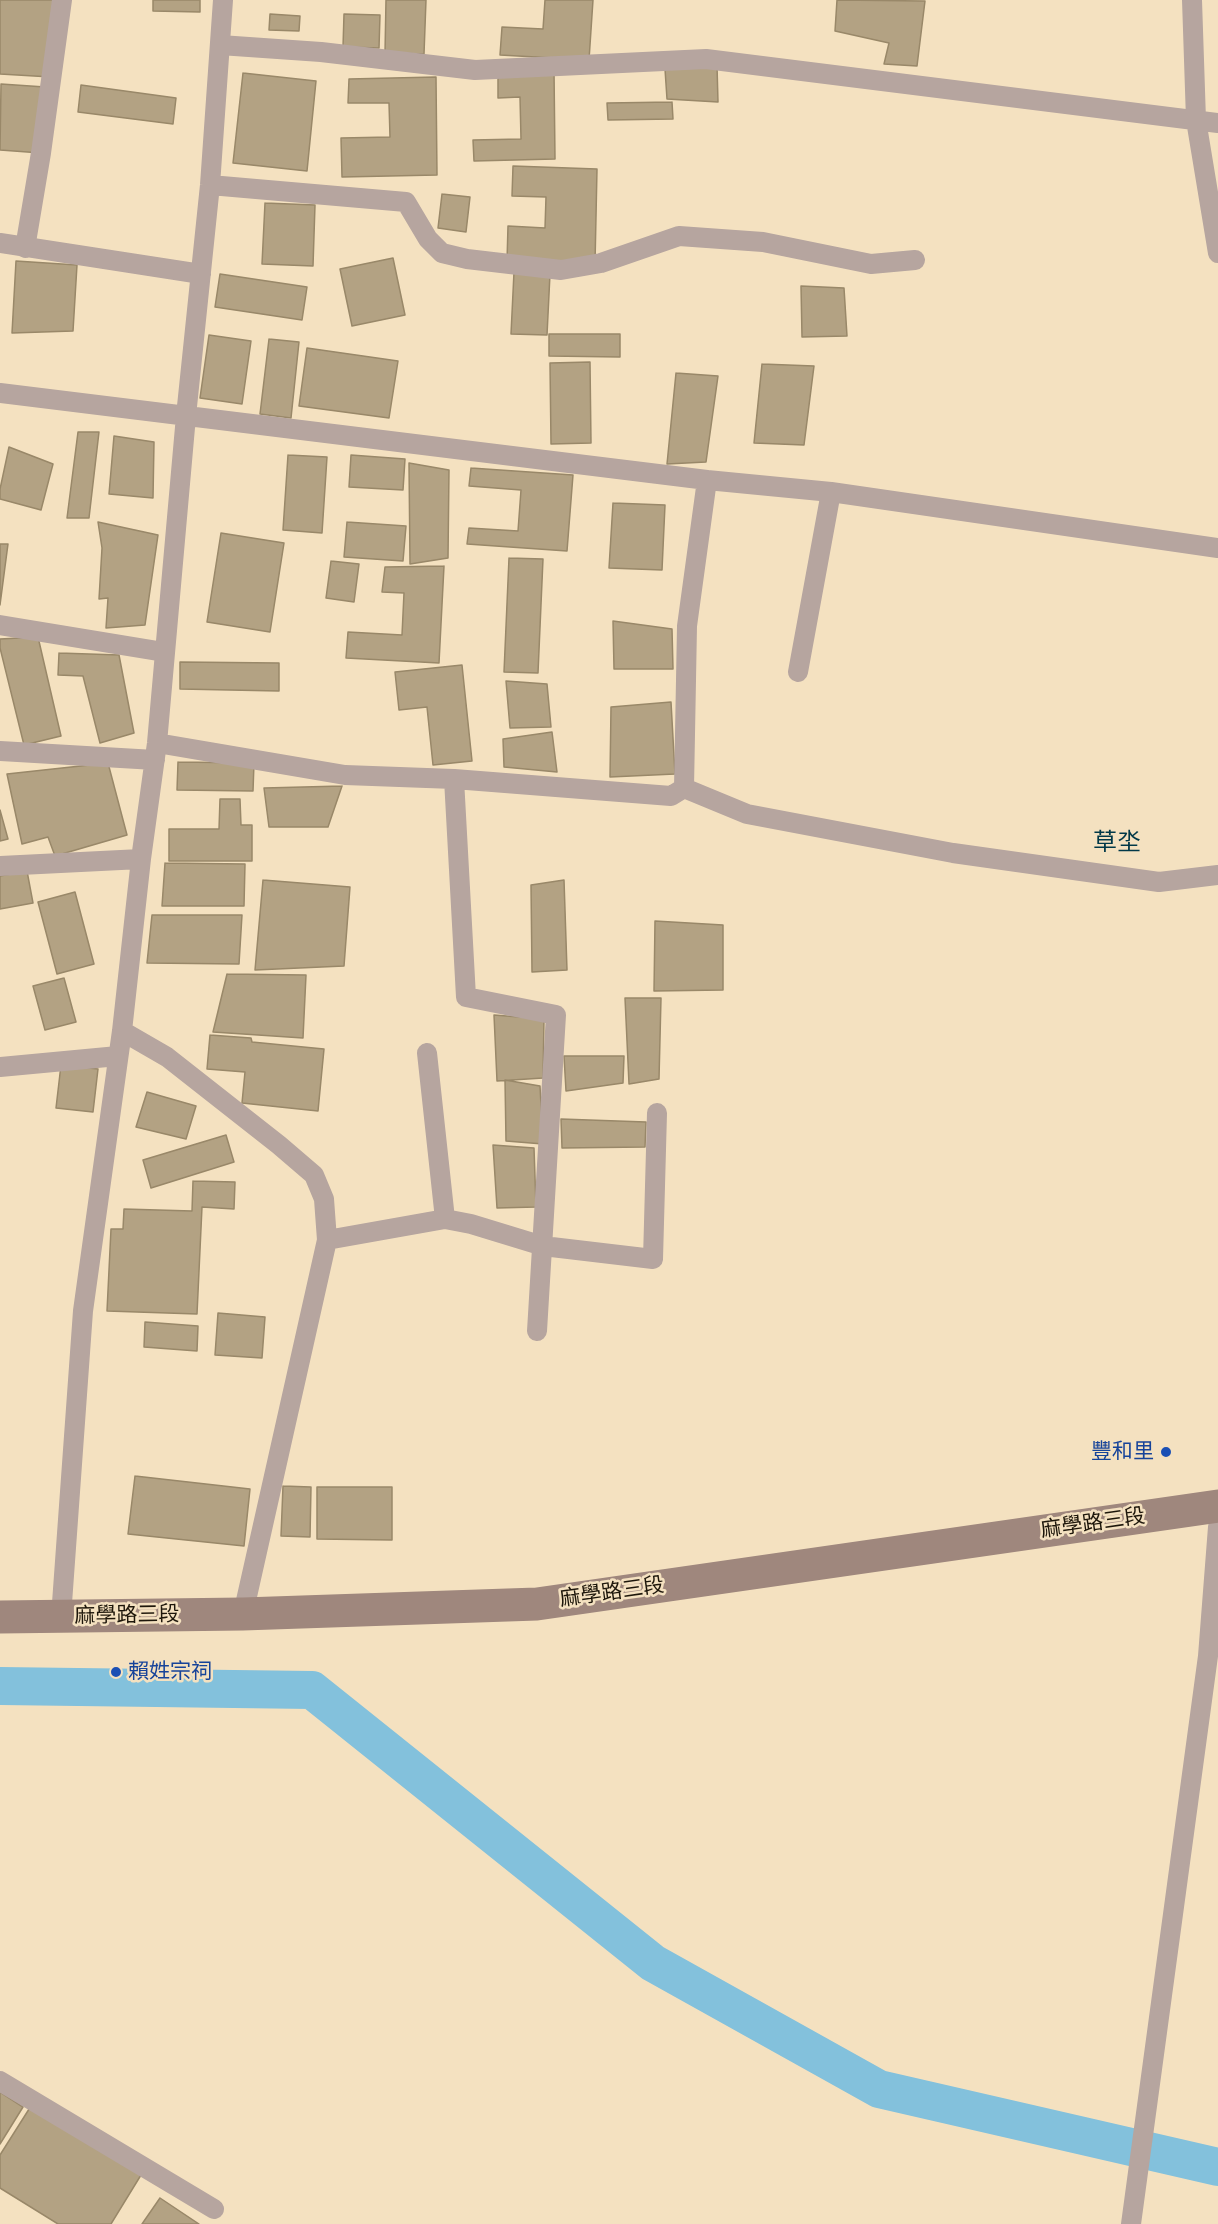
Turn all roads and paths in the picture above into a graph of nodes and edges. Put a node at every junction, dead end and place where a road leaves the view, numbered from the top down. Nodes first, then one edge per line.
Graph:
1 (62, 0) edge
2 (223, 0) edge
3 (1192, 0) edge
4 (220, 45) junction
5 (1196, 120) junction
6 (1218, 123) edge
7 (210, 185) junction
8 (0, 243) edge
9 (25, 248) junction
10 (1218, 253) edge
11 (915, 260) dead end
12 (201, 274) junction
13 (0, 393) edge
14 (186, 416) junction
15 (707, 480) junction
16 (831, 492) junction
17 (1218, 548) edge
18 (0, 625) edge
19 (164, 652) junction
20 (798, 672) dead end
21 (0, 750) edge
22 (156, 752) junction
23 (454, 780) junction
24 (684, 788) junction
25 (141, 859) junction
26 (0, 866) edge
27 (1218, 875) edge
28 (122, 1031) junction
29 (427, 1053) dead end
30 (118, 1056) junction
31 (0, 1067) edge
32 (657, 1113) dead end
33 (445, 1219) junction
34 (327, 1240) junction
35 (543, 1246) junction
36 (537, 1331) dead end
37 (1218, 1506) edge
38 (1218, 1527) edge
39 (243, 1614) junction
40 (0, 1617) edge
41 (61, 1617) junction
42 (0, 2081) edge
43 (214, 2209) dead end
44 (1131, 2224) edge

1 - 9 lane
2 - 4 lane
3 - 5 lane
4 - 5 lane
4 - 7 lane
5 - 6 lane
5 - 10 lane
7 - 11 lane
7 - 12 lane
8 - 9 lane
9 - 12 lane
12 - 14 lane
13 - 14 lane
14 - 15 lane
14 - 19 lane
15 - 16 lane
15 - 24 lane
16 - 17 lane
16 - 20 lane
18 - 19 lane
19 - 22 lane
21 - 22 lane
22 - 23 lane
22 - 25 lane
23 - 24 lane
23 - 35 lane
24 - 27 lane
25 - 26 lane
25 - 28 lane
28 - 30 lane
28 - 34 lane
29 - 33 lane
30 - 31 lane
30 - 41 lane
32 - 35 lane
33 - 34 lane
33 - 35 lane
34 - 39 lane
35 - 36 lane
37 - 39 main road, 麻學路三段
38 - 44 lane
39 - 41 main road, 麻學路三段
40 - 41 main road, 麻學路三段
42 - 43 lane

